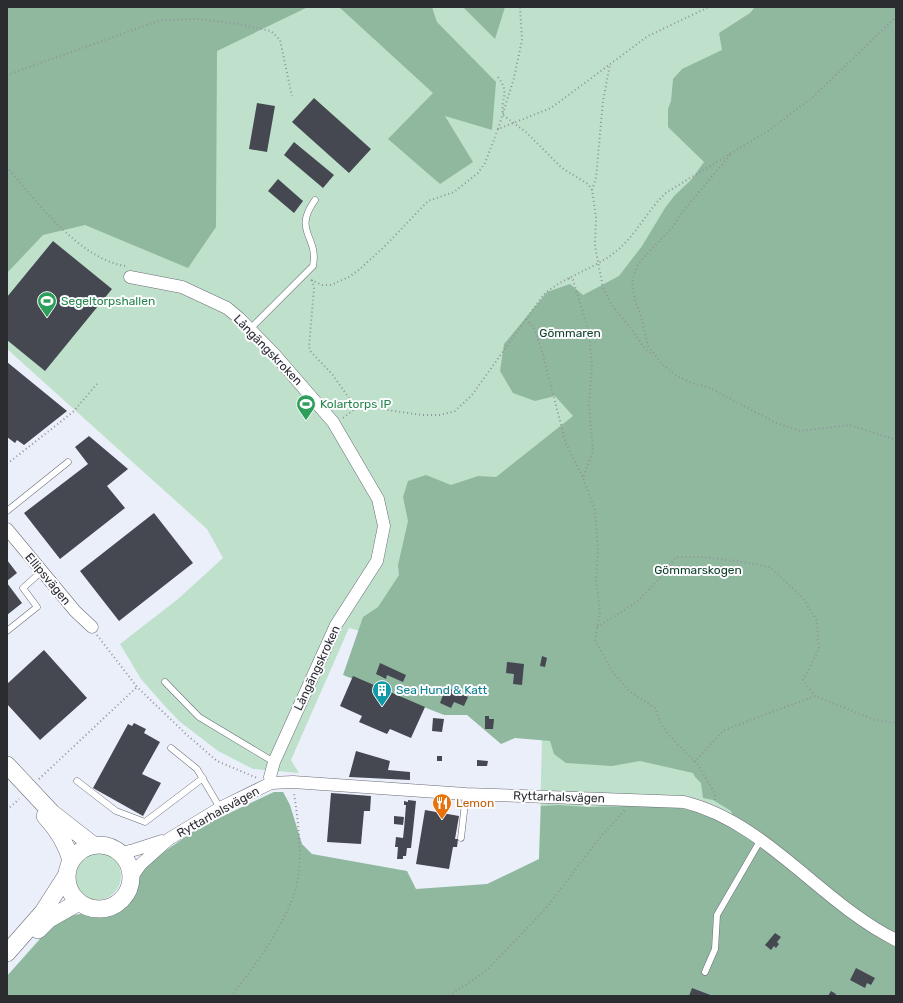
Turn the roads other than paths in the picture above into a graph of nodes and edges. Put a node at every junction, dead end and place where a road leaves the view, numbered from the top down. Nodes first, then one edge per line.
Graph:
1 (315, 200) dead end
2 (130, 270) road end
3 (250, 329) junction
4 (68, 462) dead end
5 (7, 511) edge
6 (7, 528) edge
7 (42, 571) junction
8 (92, 627) road end
9 (7, 631) edge
10 (165, 682) dead end
11 (171, 748) dead end
12 (274, 762) junction
13 (7, 765) edge
14 (7, 777) edge
15 (203, 778) junction
16 (77, 781) dead end
17 (271, 783) junction
18 (466, 794) junction
19 (220, 808) junction
20 (461, 838) dead end
21 (169, 839) junction
22 (760, 841) junction
23 (93, 845) junction
24 (120, 853) junction
25 (69, 868) junction
26 (131, 878) junction
27 (79, 902) junction
28 (896, 940) edge
29 (7, 953) edge
30 (7, 964) edge
31 (705, 972) dead end

1 - 3 lane
2 - 3 street, Långängskroken
3 - 12 street, Långängskroken
4 - 5 lane
6 - 7 street, Ellipsvägen
7 - 8 street, Ellipsvägen
7 - 9 lane
10 - 12 lane
11 - 15 lane
12 - 17 street, Långängskroken
13 - 23 street
14 - 25 street
15 - 16 lane
15 - 19 lane
17 - 18 street, Ryttarhalsvägen
17 - 19 street, Ryttarhalsvägen
18 - 20 lane
18 - 22 street, Ryttarhalsvägen
19 - 21 street, Ryttarhalsvägen
21 - 24 street, Ryttarhalsvägen
21 - 26 street, Ryttarhalsvägen
22 - 28 street, Ryttarhalsvägen
22 - 31 lane
23 - 24 street
23 - 25 street
24 - 26 street
25 - 27 street
25 - 29 street
26 - 27 street
27 - 30 street

